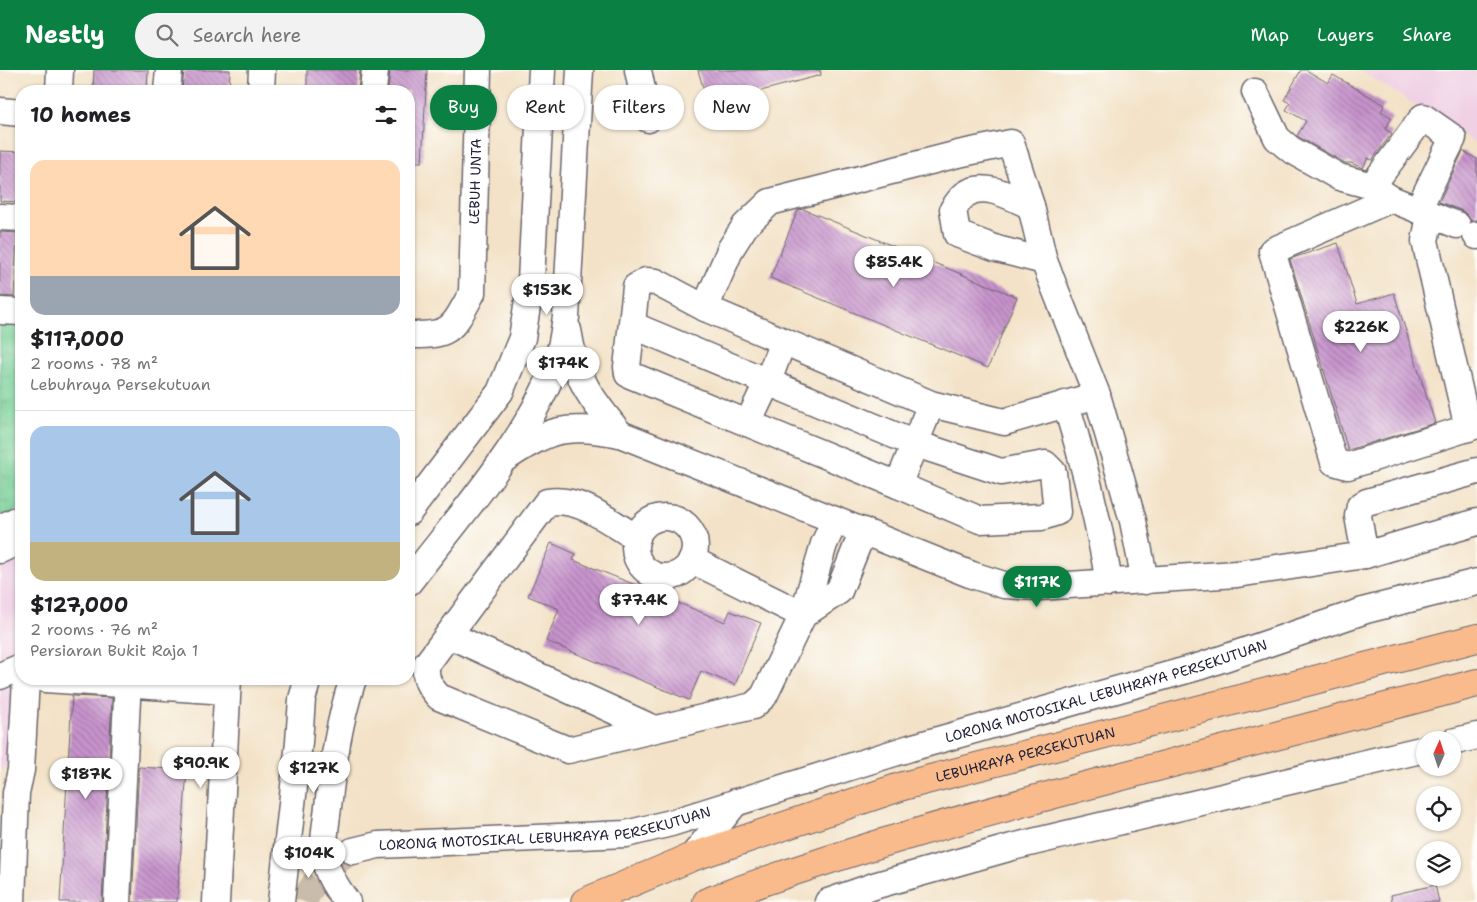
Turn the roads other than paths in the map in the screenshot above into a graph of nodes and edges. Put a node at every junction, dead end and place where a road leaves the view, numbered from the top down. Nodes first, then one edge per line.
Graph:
1 (60, 70) edge
2 (169, 70) edge
3 (262, 70) edge
4 (375, 70) edge
5 (478, 70) edge
6 (542, 70) edge
7 (580, 70) edge
8 (638, 70) edge
9 (59, 85) edge
10 (168, 85) edge
11 (261, 85) edge
12 (374, 85) edge
13 (641, 85) edge
14 (1256, 92) dead end
15 (0, 111) edge
16 (15, 112) edge
17 (1381, 192) junction
18 (1031, 206) junction
19 (0, 217) edge
20 (15, 218) edge
21 (1453, 225) edge
22 (1044, 261) junction
23 (705, 308) junction
24 (0, 311) edge
25 (15, 312) edge
26 (566, 317) junction
27 (632, 325) junction
28 (415, 335) edge
29 (784, 341) junction
30 (768, 381) junction
31 (1096, 395) junction
32 (930, 404) junction
33 (1066, 404) junction
34 (748, 423) junction
35 (1472, 426) edge
36 (620, 434) junction
37 (913, 443) junction
38 (504, 459) junction
39 (1477, 471) edge
40 (898, 485) junction
41 (415, 504) edge
42 (834, 520) junction
43 (15, 521) edge
44 (1477, 522) edge
45 (0, 528) edge
46 (863, 531) junction
47 (636, 538) junction
48 (15, 543) edge
49 (0, 550) edge
50 (1366, 555) junction
51 (692, 560) junction
52 (415, 574) edge
53 (1145, 581) junction
54 (1477, 582) edge
55 (1109, 583) junction
56 (803, 615) junction
57 (449, 634) junction
58 (1477, 638) edge
59 (15, 670) edge
60 (0, 676) edge
61 (1477, 683) edge
62 (25, 685) edge
63 (128, 685) edge
64 (227, 685) edge
65 (306, 685) edge
66 (351, 685) edge
67 (652, 728) junction
68 (1477, 736) edge
69 (1461, 740) edge
70 (1416, 751) edge
71 (9, 785) edge
72 (736, 802) junction
73 (353, 851) tunnel mouth
74 (692, 857) junction
75 (12, 902) edge
76 (117, 902) edge
77 (216, 902) edge
78 (281, 902) edge
79 (347, 902) edge
80 (585, 902) edge
81 (707, 902) edge
82 (828, 902) edge

1 - 9 street
2 - 10 street
3 - 11 street
4 - 12 street
5 - 28 street, LEBUH UNTA
6 - 41 street
7 - 26 street
8 - 13 street
14 - 17 street
15 - 16 street
17 - 21 street
17 - 21 street
17 - 35 street
18 - 22 street
18 - 22 street
18 - 23 street
19 - 20 street
21 - 35 street
22 - 31 street
23 - 27 street
23 - 29 street
24 - 25 street
26 - 36 street
26 - 38 street
27 - 30 street
27 - 34 street
29 - 30 street
29 - 32 street
30 - 34 street
30 - 37 street
31 - 33 street
31 - 53 street
32 - 33 street
32 - 37 street
33 - 55 street
34 - 40 street
36 - 38 street
36 - 42 street
37 - 40 street
37 - 40 street
38 - 52 street
39 - 50 street
42 - 46 street
42 - 56 street
43 - 45 street
44 - 50 street
46 - 55 street
46 - 56 street
47 - 51 street
47 - 51 street
47 - 57 street
48 - 49 street
50 - 53 street
51 - 56 street
53 - 55 street
54 - 72 street, LORONG MOTOSIKAL LEBUHRAYA PERSEKUTUAN
56 - 67 street
57 - 67 street
57 - 67 street
58 - 74 highway, LEBUHRAYA PERSEKUTUAN
59 - 60 street
61 - 81 highway
62 - 71 street
63 - 76 street
64 - 77 street
65 - 78 street
66 - 79 street
68 - 69 street
70 - 82 street
71 - 75 street
72 - 73 street, LORONG MOTOSIKAL LEBUHRAYA PERSEKUTUAN
72 - 74 street, LORONG MOTOSIKAL LEBUHRAYA PERSEKUTUAN
74 - 80 highway, LEBUHRAYA PERSEKUTUAN

